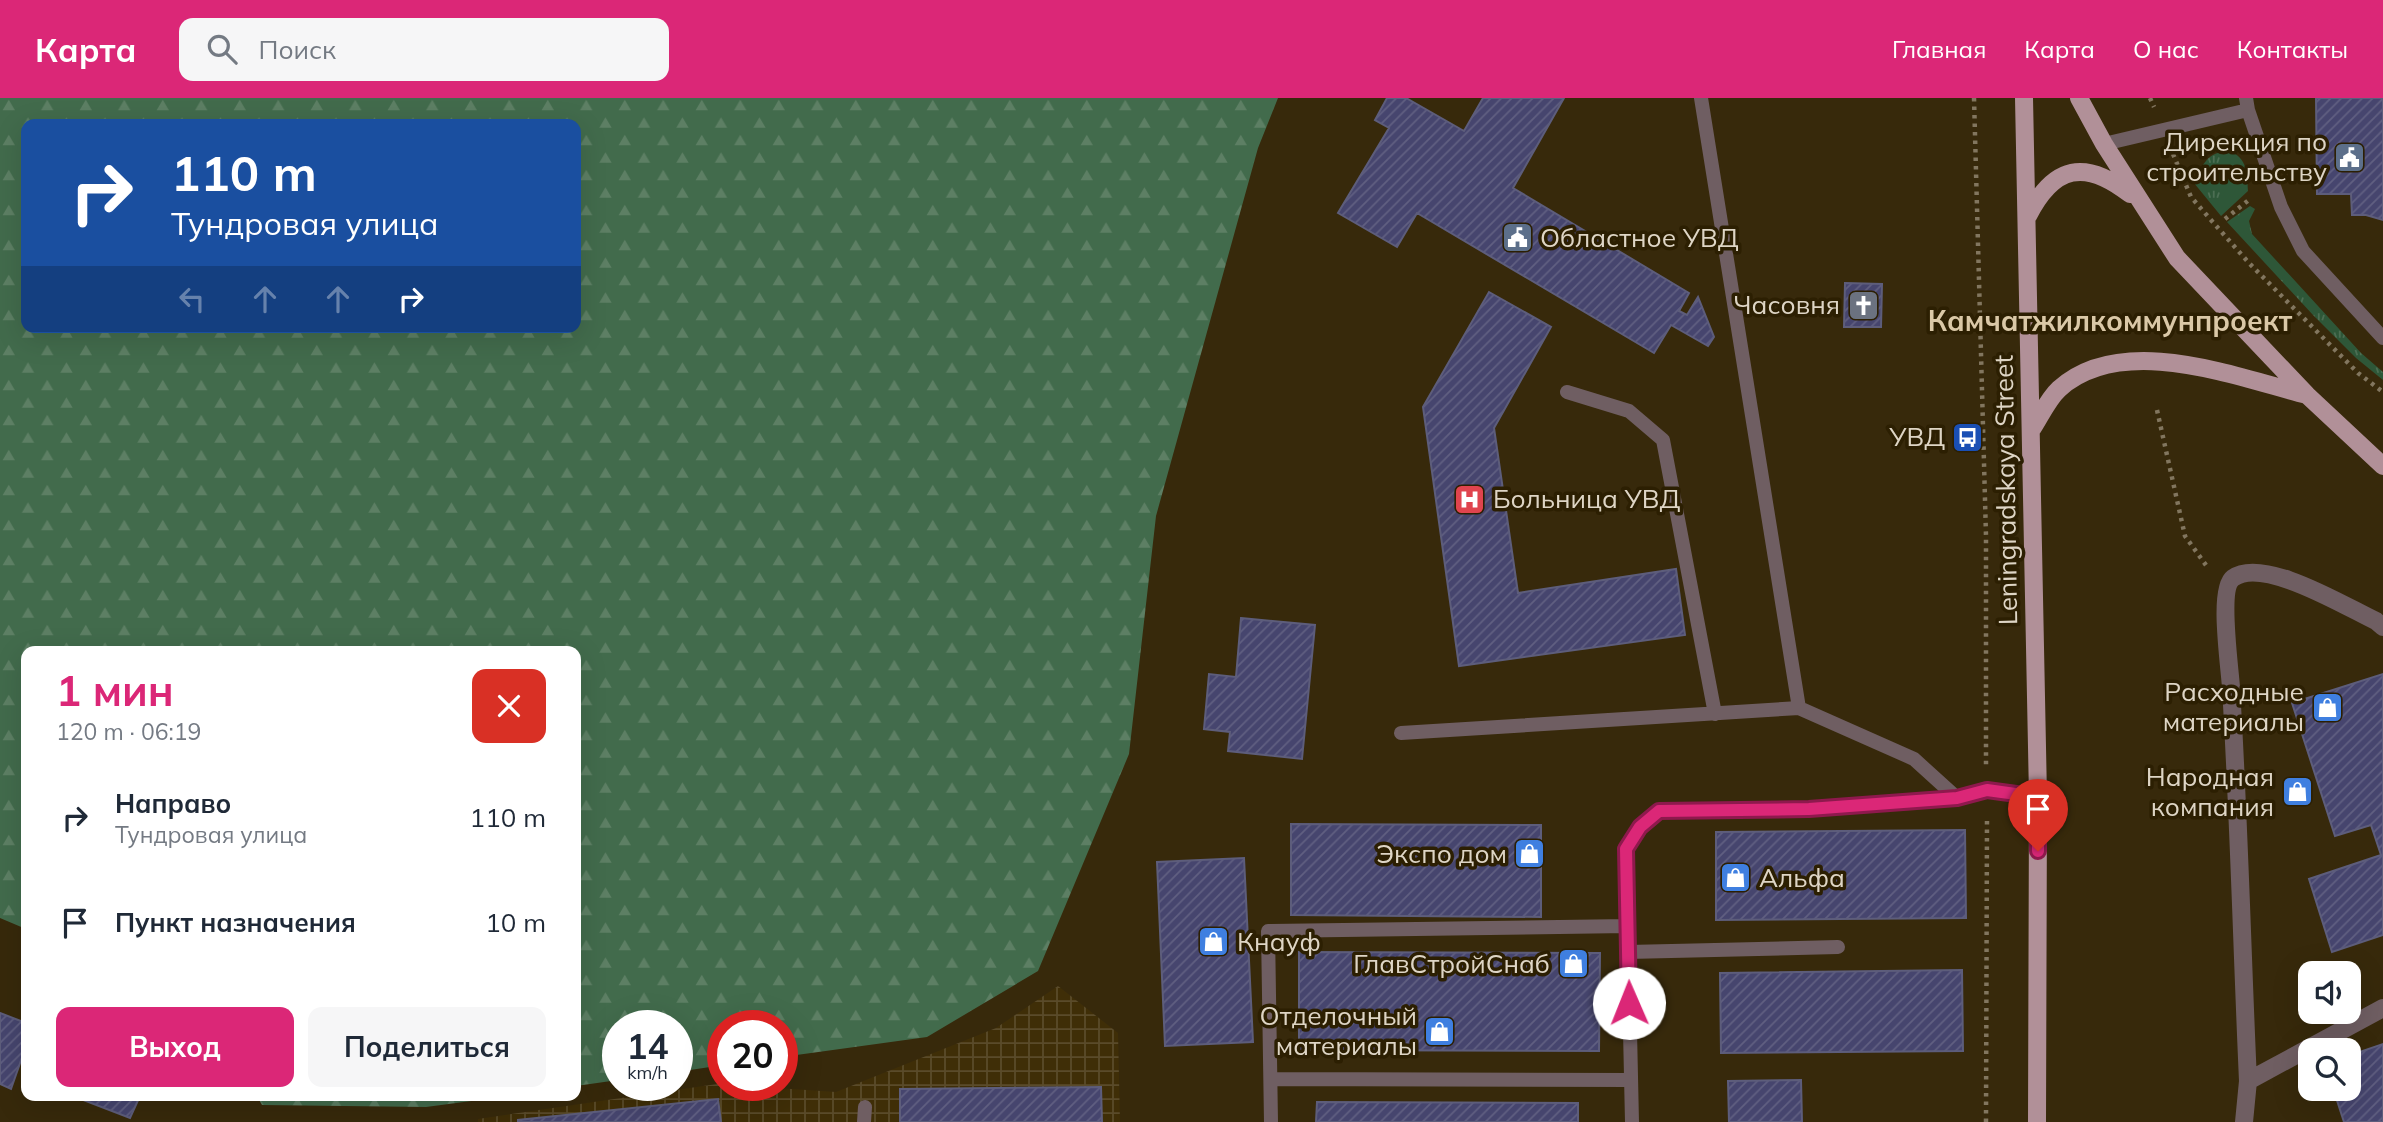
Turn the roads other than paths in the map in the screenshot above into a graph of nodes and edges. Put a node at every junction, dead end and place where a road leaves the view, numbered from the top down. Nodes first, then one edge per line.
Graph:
1 (1701, 98) edge
2 (2024, 98) edge
3 (2079, 98) edge
4 (2247, 104) edge
5 (2104, 144) junction
6 (2141, 203) junction
7 (2027, 219) junction
8 (2383, 338) edge
9 (1567, 392) dead end
10 (2307, 395) junction
11 (2032, 429) junction
12 (2383, 466) edge
13 (2383, 627) edge
14 (1799, 708) junction
15 (1715, 714) junction
16 (1401, 733) dead end
17 (2038, 797) junction
18 (1957, 798) junction
19 (1628, 926) junction
20 (1838, 947) dead end
21 (1628, 952) junction
22 (2383, 1008) edge
23 (1271, 1079) junction
24 (1631, 1080) junction
25 (2248, 1081) junction
26 (1271, 1122) edge
27 (1632, 1122) edge
28 (2037, 1122) edge
29 (2244, 1122) edge

1 - 14 lane
2 - 7 main road, Leningradskaya Street
3 - 5 main road
4 - 5 lane
4 - 8 lane
5 - 6 main road
6 - 7 main road
6 - 10 main road
7 - 11 main road, Leningradskaya Street
9 - 15 lane
10 - 11 main road
10 - 12 main road
11 - 17 main road, Leningradskaya Street
13 - 25 street
14 - 15 lane
14 - 18 lane
15 - 16 lane
17 - 18 lane
17 - 28 main road, Leningradskaya Street
18 - 19 lane
19 - 21 lane
19 - 23 lane
20 - 21 lane
21 - 24 lane
22 - 25 street
23 - 24 lane
23 - 26 lane
24 - 27 lane
25 - 29 street

